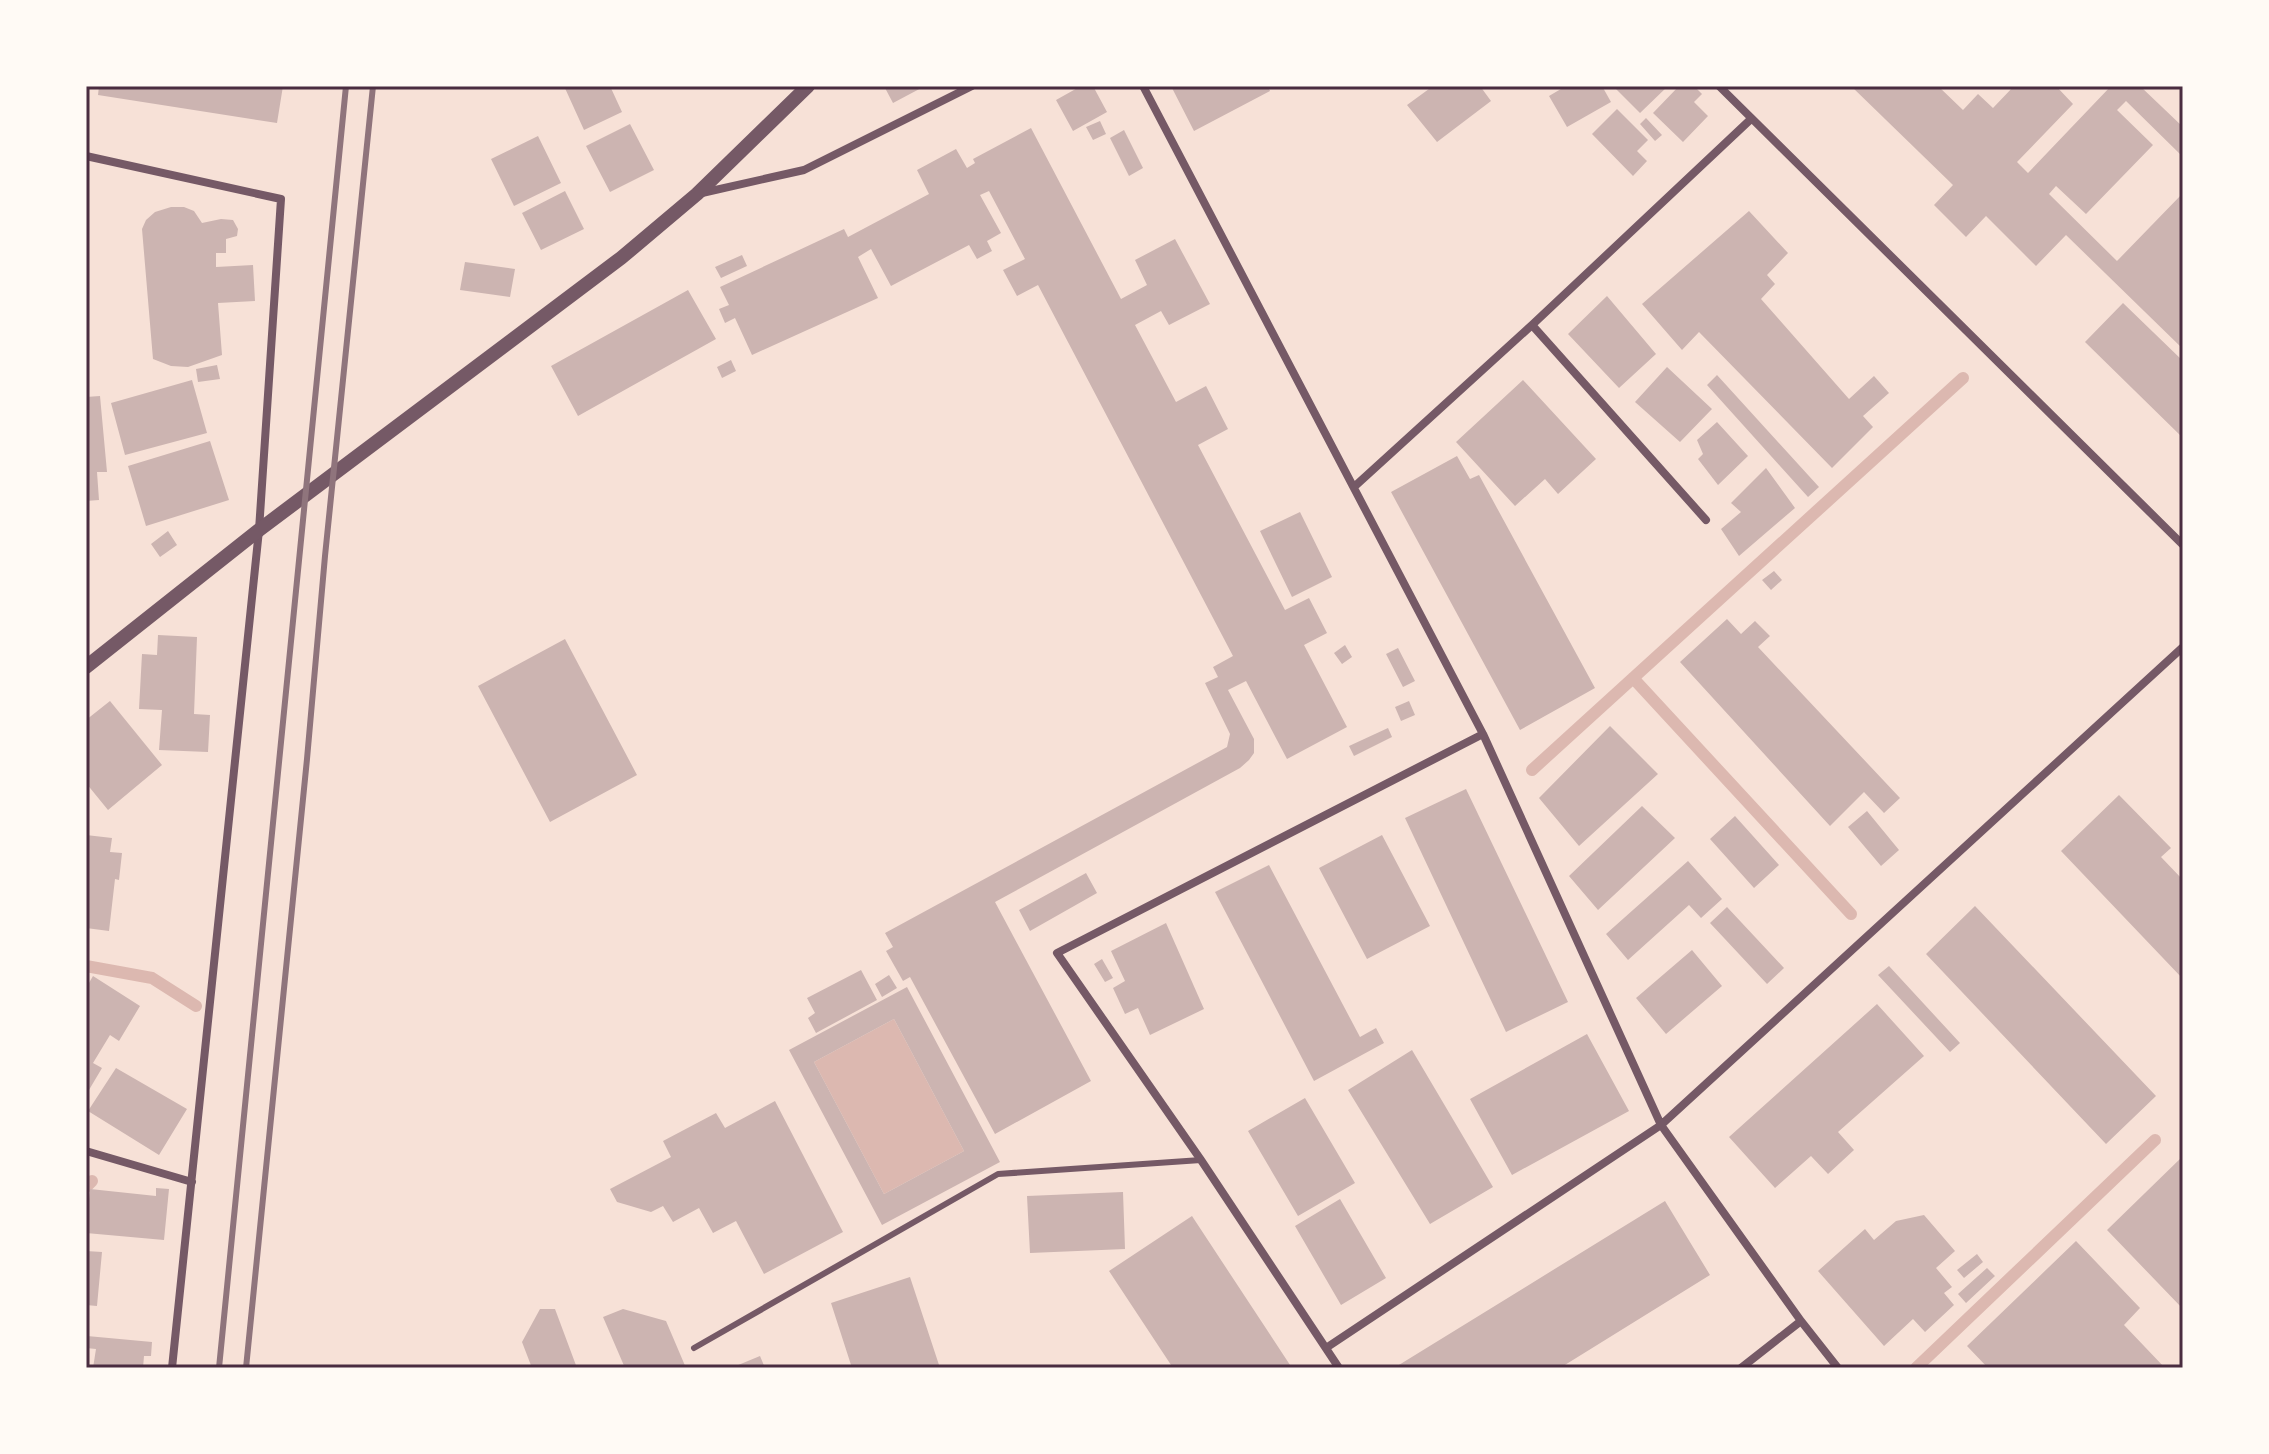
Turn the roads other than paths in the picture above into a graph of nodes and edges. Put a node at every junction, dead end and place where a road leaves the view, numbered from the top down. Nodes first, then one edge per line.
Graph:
1 (808, 86) edge
2 (972, 86) edge
3 (1143, 86) edge
4 (1719, 86) edge
5 (1751, 119) junction
6 (86, 156) edge
7 (697, 194) junction
8 (1532, 325) junction
9 (1354, 487) junction
10 (1706, 520) dead end
11 (259, 530) junction
12 (2183, 545) edge
13 (2183, 647) edge
14 (86, 667) edge
15 (1483, 734) junction
16 (1661, 1125) junction
17 (86, 1151) edge
18 (1201, 1160) junction
19 (192, 1182) junction
20 (1801, 1321) junction
21 (694, 1348) dead end
22 (1326, 1348) junction
23 (172, 1368) edge
24 (1339, 1368) edge
25 (1741, 1368) edge
26 (1838, 1368) edge

1 - 7 street
2 - 7 street
3 - 9 street
4 - 5 street
5 - 8 street
5 - 12 street
6 - 11 street
7 - 11 street
8 - 9 street
8 - 10 street
9 - 15 street
11 - 14 street
11 - 19 street
13 - 16 street
15 - 16 street
15 - 18 street
16 - 20 street
16 - 22 street
17 - 19 street
18 - 21 lane
18 - 22 street
19 - 23 street
20 - 25 street
20 - 26 street
22 - 24 street

